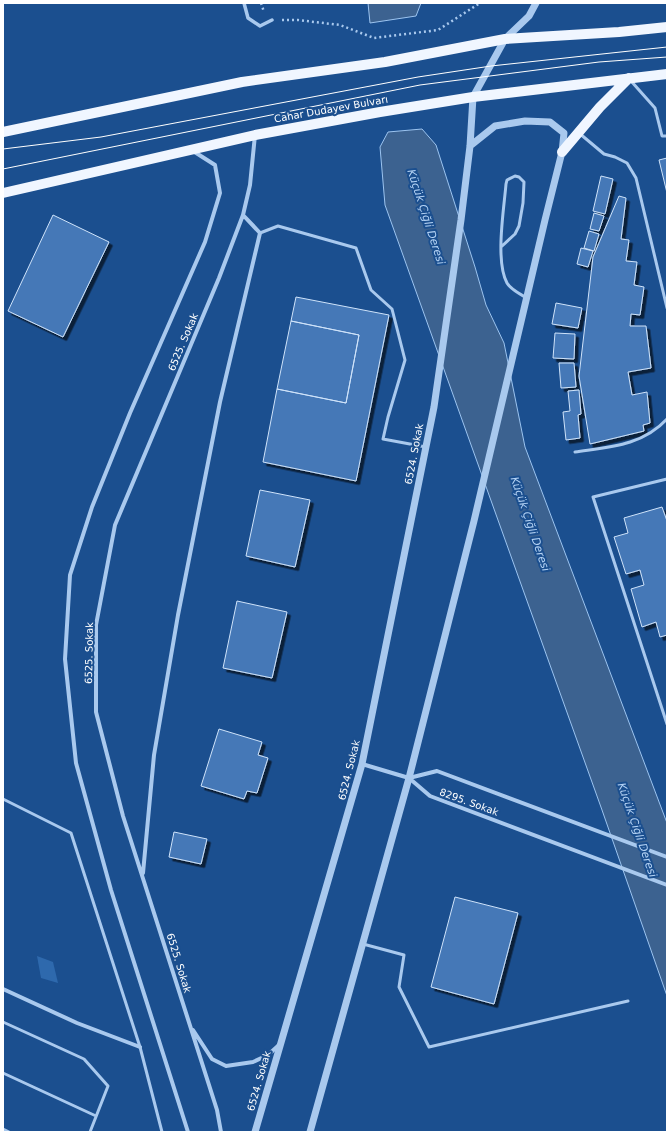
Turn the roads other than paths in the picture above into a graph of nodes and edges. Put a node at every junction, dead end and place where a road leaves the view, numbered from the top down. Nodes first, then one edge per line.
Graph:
1 (244, 3) edge
2 (536, 3) edge
3 (272, 20) road end
4 (667, 27) edge
5 (505, 39) junction
6 (667, 74) edge
7 (629, 78) junction
8 (473, 97) junction
9 (3, 132) edge
10 (579, 133) junction
11 (255, 135) junction
12 (667, 136) edge
13 (470, 146) junction
14 (193, 151) junction
15 (562, 152) junction
16 (3, 193) edge
17 (243, 214) junction
18 (260, 233) junction
19 (501, 248) junction
20 (527, 298) junction
21 (667, 308) edge
22 (667, 419) edge
23 (426, 447) junction
24 (575, 452) dead end
25 (667, 479) edge
26 (667, 724) edge
27 (362, 764) junction
28 (409, 778) junction
29 (3, 799) edge
30 (667, 856) edge
31 (143, 876) junction
32 (667, 885) edge
33 (363, 944) junction
34 (3, 989) edge
35 (628, 1001) dead end
36 (188, 1020) junction
37 (3, 1022) edge
38 (281, 1043) junction
39 (140, 1047) junction
40 (3, 1073) edge
41 (96, 1116) junction
42 (3, 1129) edge
43 (9, 1132) edge
44 (90, 1132) edge
45 (162, 1132) edge
46 (188, 1132) edge
47 (221, 1132) edge
48 (255, 1132) edge
49 (310, 1132) edge

1 - 3 street
2 - 5 street
4 - 5 main road
5 - 8 street
5 - 9 main road
6 - 7 main road, Cahar Dudayev Bulvarı
7 - 8 main road, Cahar Dudayev Bulvarı
7 - 10 main road
7 - 12 lane
8 - 11 main road, Cahar Dudayev Bulvarı
8 - 13 street, 6524. Sokak
10 - 15 main road
10 - 21 lane
11 - 14 main road, Cahar Dudayev Bulvarı
11 - 17 street, 6525. Sokak
13 - 15 street
13 - 23 street, 6524. Sokak
14 - 16 main road, Cahar Dudayev Bulvarı
14 - 46 street, 6525. Sokak
15 - 20 street
17 - 18 street
17 - 31 street, 6525. Sokak
18 - 23 lane
18 - 31 street
19 - 19 lane
19 - 20 lane
20 - 28 street
22 - 24 lane
23 - 27 street, 6524. Sokak
25 - 26 lane
27 - 28 street
27 - 38 street, 6524. Sokak
28 - 30 street, 8295. Sokak
28 - 32 street, 8295. Sokak
28 - 33 street
29 - 39 lane
31 - 36 street, 6525. Sokak
33 - 35 lane
33 - 49 street
34 - 39 street
36 - 38 street
36 - 47 street, 6525. Sokak
37 - 41 lane
38 - 48 street, 6524. Sokak
39 - 45 lane
40 - 41 lane
41 - 44 lane
42 - 43 lane

